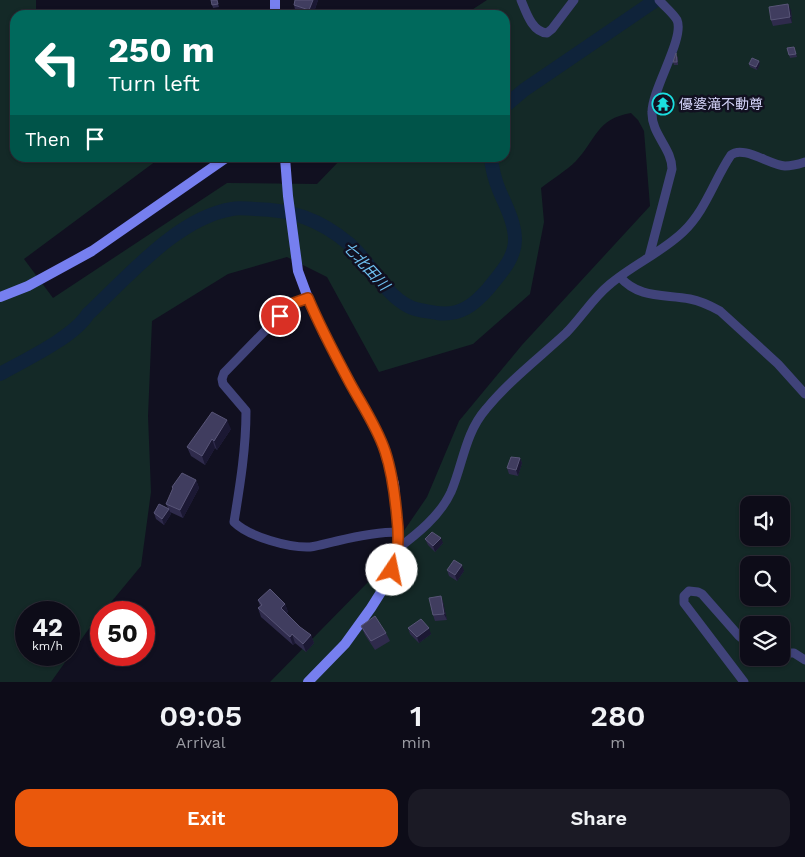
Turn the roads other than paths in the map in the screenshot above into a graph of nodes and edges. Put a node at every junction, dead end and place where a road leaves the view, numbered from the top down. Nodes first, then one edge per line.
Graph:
1 (521, 0) edge
2 (574, 0) edge
3 (659, 0) edge
4 (220, 162) edge
5 (285, 162) edge
6 (805, 162) edge
7 (649, 257) junction
8 (620, 277) junction
9 (0, 297) edge
10 (308, 298) junction
11 (805, 394) edge
12 (398, 532) junction
13 (396, 550) junction
14 (740, 636) edge
15 (790, 653) edge
16 (805, 660) edge
17 (308, 682) edge
18 (744, 682) edge

1 - 2 street
3 - 7 street
4 - 9 main road
5 - 10 main road
6 - 7 street
7 - 8 street
8 - 11 street
8 - 13 street
10 - 12 main road
10 - 12 street
12 - 13 main road
13 - 17 main road
14 - 18 street
15 - 16 street

